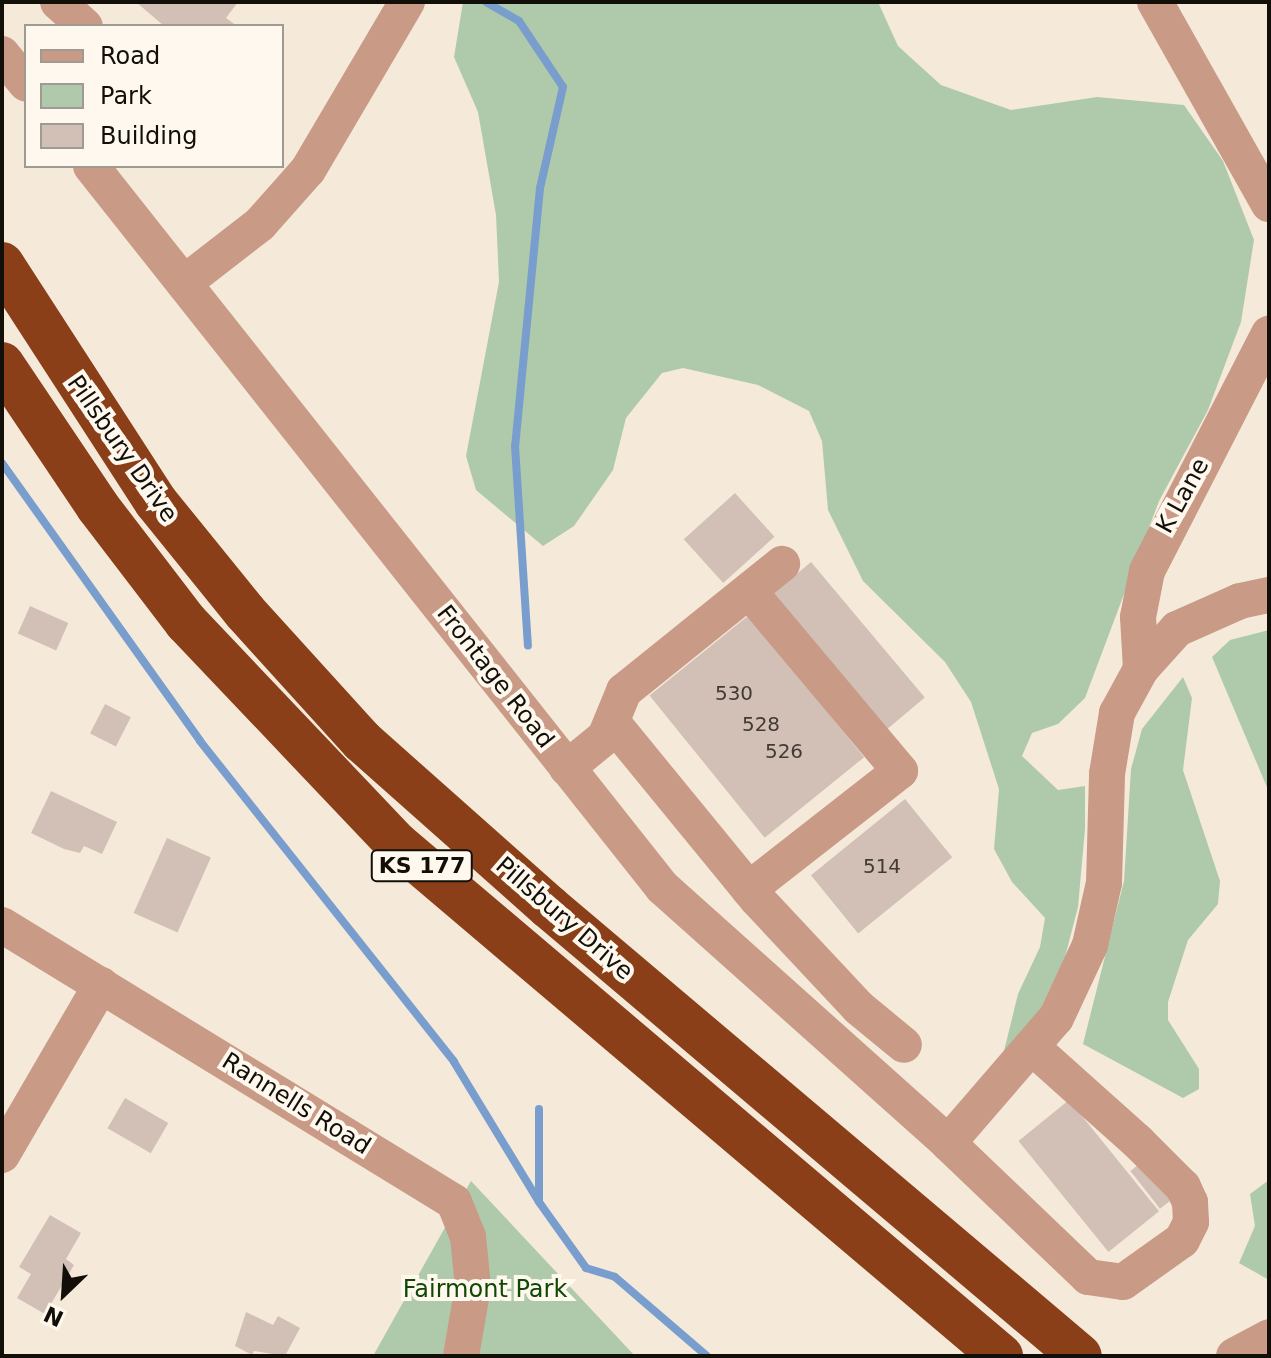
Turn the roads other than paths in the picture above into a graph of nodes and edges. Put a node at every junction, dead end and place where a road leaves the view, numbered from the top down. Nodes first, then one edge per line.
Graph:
1 (58, 2) edge
2 (407, 2) edge
3 (1155, 2) edge
4 (83, 24) edge
5 (2, 54) edge
6 (24, 82) edge
7 (93, 168) edge
8 (1269, 204) edge
9 (2, 264) edge
10 (184, 283) junction
11 (1269, 334) edge
12 (2, 364) edge
13 (782, 564) dead end
14 (749, 591) junction
15 (1269, 595) edge
16 (1141, 669) junction
17 (612, 722) junction
18 (567, 768) junction
19 (749, 889) junction
20 (2, 925) edge
21 (101, 985) junction
22 (904, 1045) dead end
23 (1033, 1048) junction
24 (948, 1143) junction
25 (2, 1155) edge
26 (1269, 1337) edge
27 (461, 1356) edge
28 (1001, 1356) edge
29 (1080, 1356) edge
30 (1234, 1356) edge

1 - 4 street
2 - 10 street
3 - 8 street
5 - 6 street
7 - 10 street, Frontage Road
9 - 29 highway, Pillsbury Drive / KS 177
10 - 18 street, Frontage Road
11 - 16 street, K Lane
12 - 28 highway, KS 177
13 - 14 street
14 - 17 street
14 - 19 street
15 - 16 street
16 - 23 street
17 - 18 street
17 - 19 street
18 - 24 street, Frontage Road
19 - 22 street
20 - 21 street, Rannells Road
21 - 25 street
21 - 27 street, Rannells Road
23 - 24 street
23 - 24 street, Frontage Road
26 - 30 street

